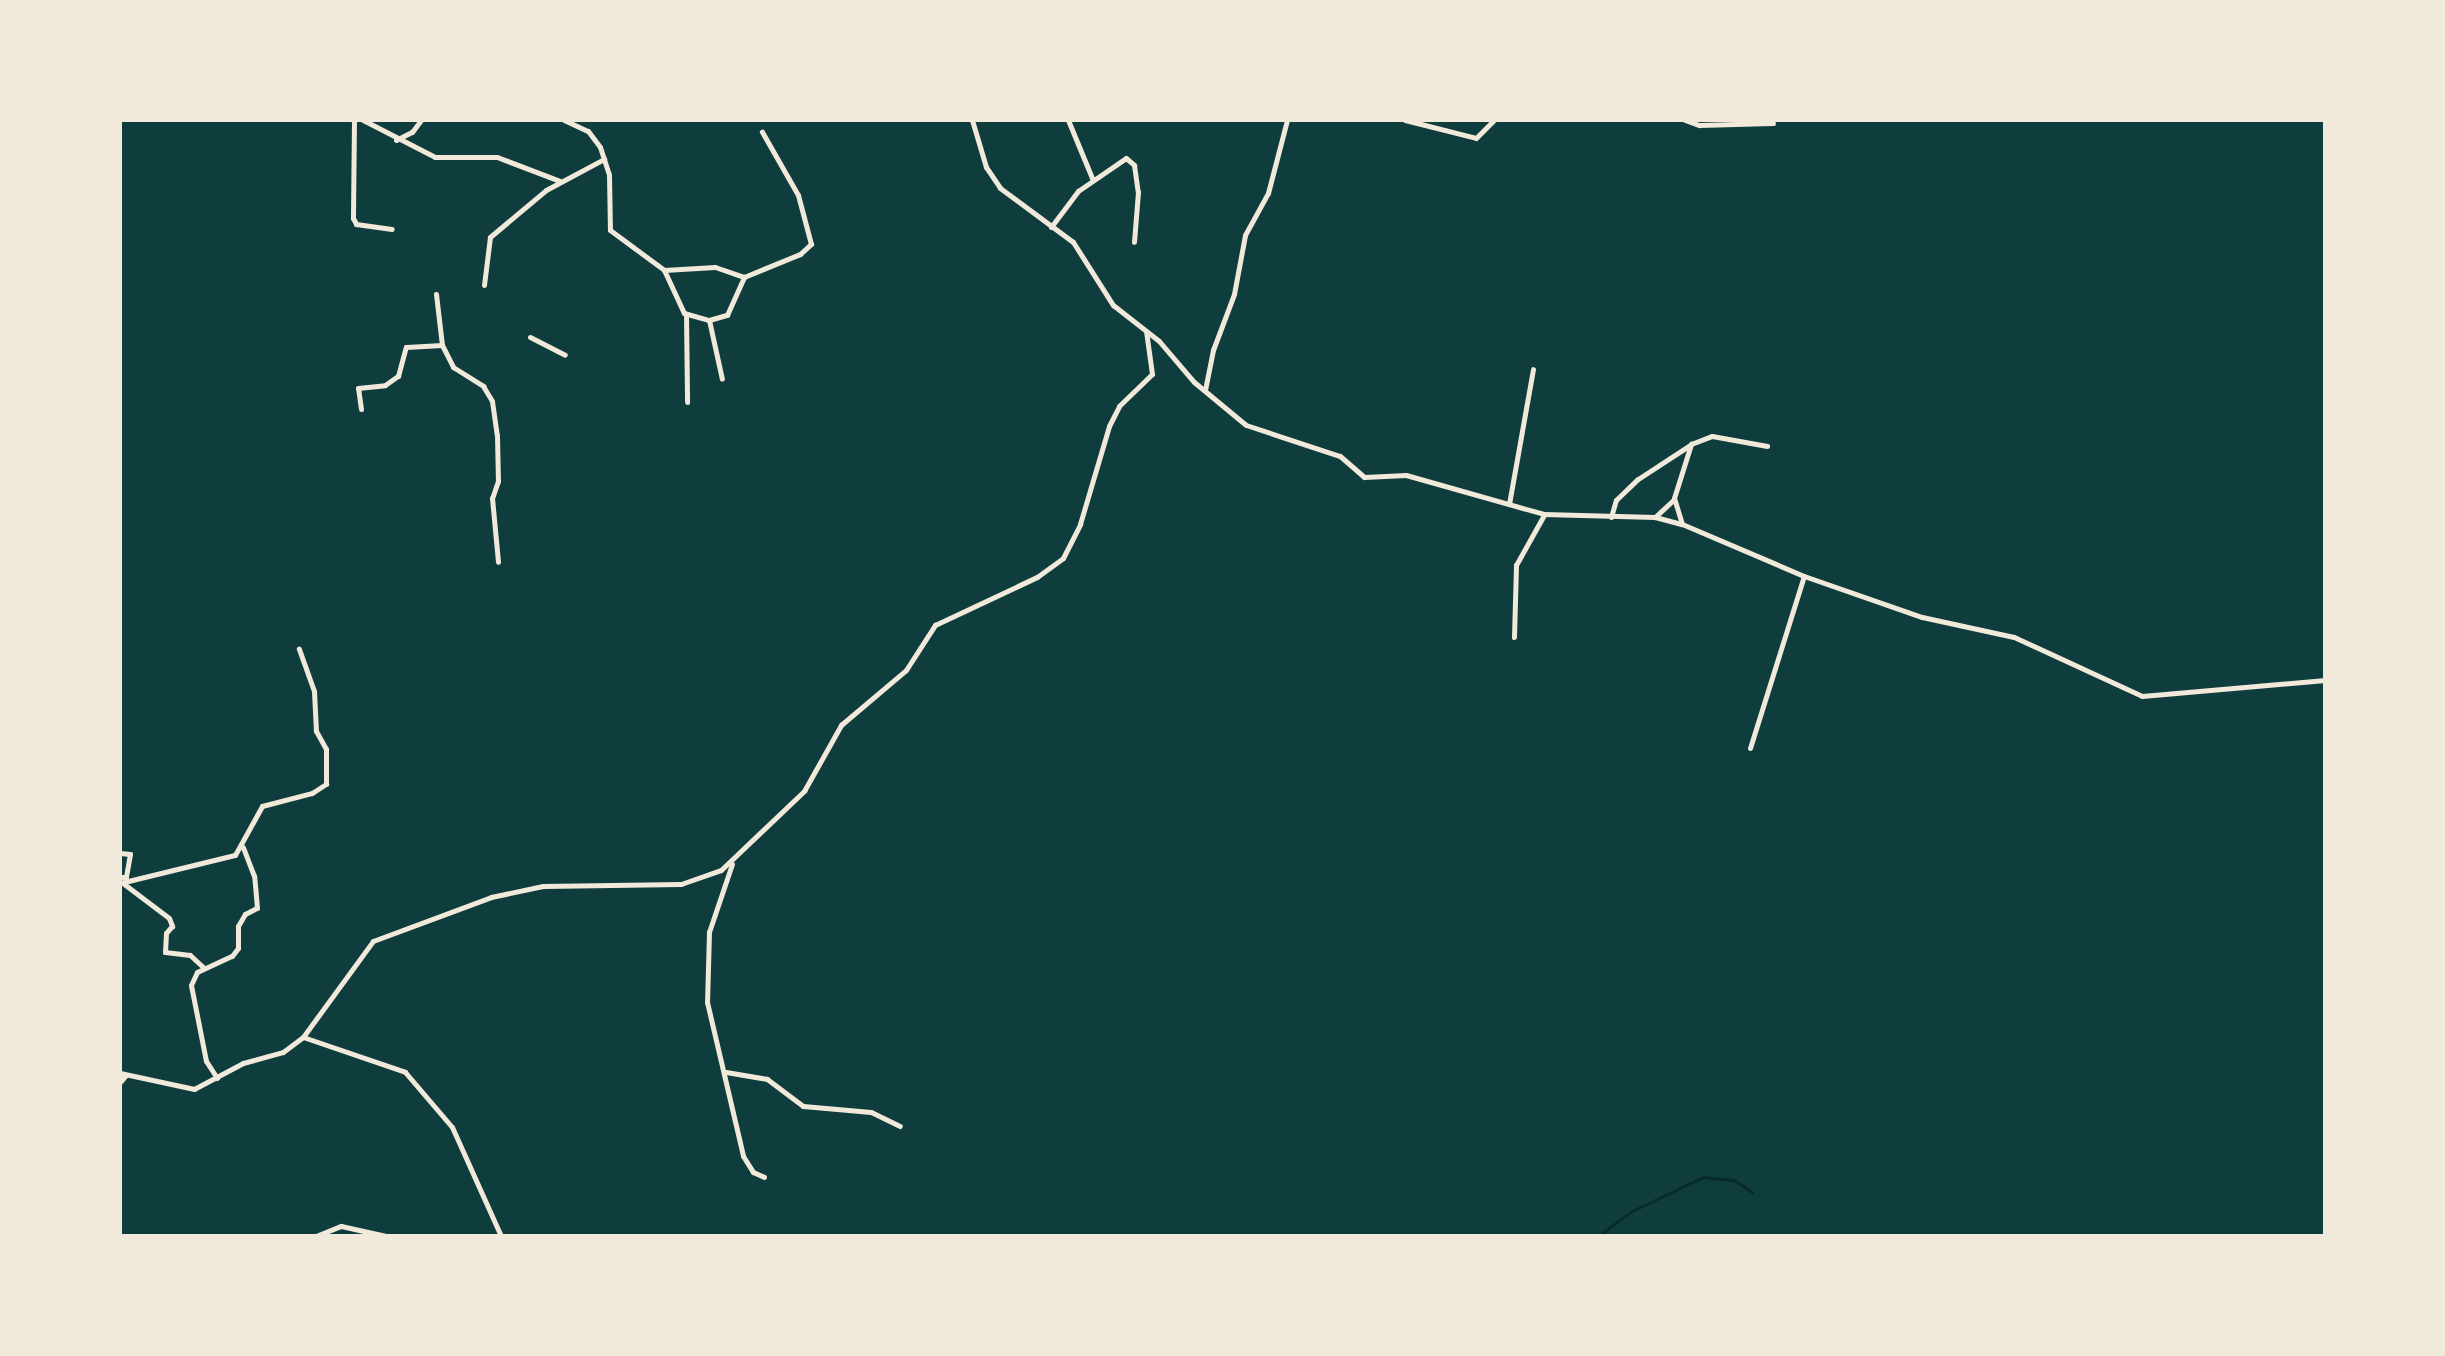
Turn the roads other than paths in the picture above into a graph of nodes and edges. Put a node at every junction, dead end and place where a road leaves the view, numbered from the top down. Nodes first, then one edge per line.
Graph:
1 (354, 120) edge
2 (363, 120) edge
3 (421, 120) edge
4 (564, 120) edge
5 (972, 120) edge
6 (1068, 120) edge
7 (1287, 120) edge
8 (1405, 120) edge
9 (1494, 120) edge
10 (1685, 120) edge
11 (1773, 123) dead end
12 (762, 132) dead end
13 (395, 140) junction
14 (604, 159) junction
15 (1092, 179) junction
16 (560, 181) junction
17 (1051, 227) junction
18 (392, 229) dead end
19 (1134, 242) dead end
20 (664, 270) junction
21 (744, 277) junction
22 (484, 285) dead end
23 (436, 294) dead end
24 (686, 314) junction
25 (709, 320) junction
26 (1146, 331) junction
27 (530, 337) dead end
28 (442, 345) junction
29 (565, 355) dead end
30 (1533, 369) dead end
31 (722, 379) dead end
32 (1205, 390) junction
33 (687, 402) dead end
34 (361, 409) dead end
35 (1691, 444) junction
36 (1767, 446) dead end
37 (1674, 498) junction
38 (1509, 504) junction
39 (1544, 514) junction
40 (1611, 517) junction
41 (1655, 517) junction
42 (1682, 524) junction
43 (498, 562) dead end
44 (1804, 576) junction
45 (1514, 637) dead end
46 (299, 649) dead end
47 (2325, 680) edge
48 (1750, 748) dead end
49 (243, 847) junction
50 (120, 853) edge
51 (738, 857) junction
52 (120, 881) edge
53 (203, 967) junction
54 (303, 1037) junction
55 (726, 1072) junction
56 (123, 1074) edge
57 (217, 1078) junction
58 (120, 1082) edge
59 (900, 1126) dead end
60 (764, 1177) dead end
61 (331, 1229) junction
62 (316, 1236) edge
63 (328, 1236) edge
64 (386, 1236) edge
65 (501, 1236) edge

1 - 18 street
2 - 13 street
3 - 13 street
4 - 14 street
5 - 17 street
6 - 15 street
7 - 32 street
8 - 9 street
10 - 11 street
12 - 21 street
13 - 16 street
14 - 16 street
14 - 20 street
15 - 17 street
15 - 19 street
16 - 22 street
17 - 26 street
20 - 21 street
20 - 24 street
21 - 25 street
23 - 28 street
24 - 25 street
24 - 33 street
25 - 31 street
26 - 32 street
26 - 51 street
27 - 29 street
28 - 34 street
28 - 43 street
30 - 38 street
32 - 38 street
35 - 36 street
35 - 37 street
35 - 40 street
37 - 41 street
37 - 42 street
38 - 39 street
39 - 40 street
39 - 45 street
40 - 41 street
41 - 42 street
42 - 44 street
44 - 47 street
44 - 48 street
46 - 49 street
49 - 52 street
49 - 53 street
50 - 52 street
51 - 54 street
51 - 55 street
52 - 53 street
53 - 57 street
54 - 57 street
54 - 65 street
55 - 59 street
55 - 60 street
56 - 57 street
56 - 58 street
61 - 62 street
61 - 63 street
61 - 64 street

